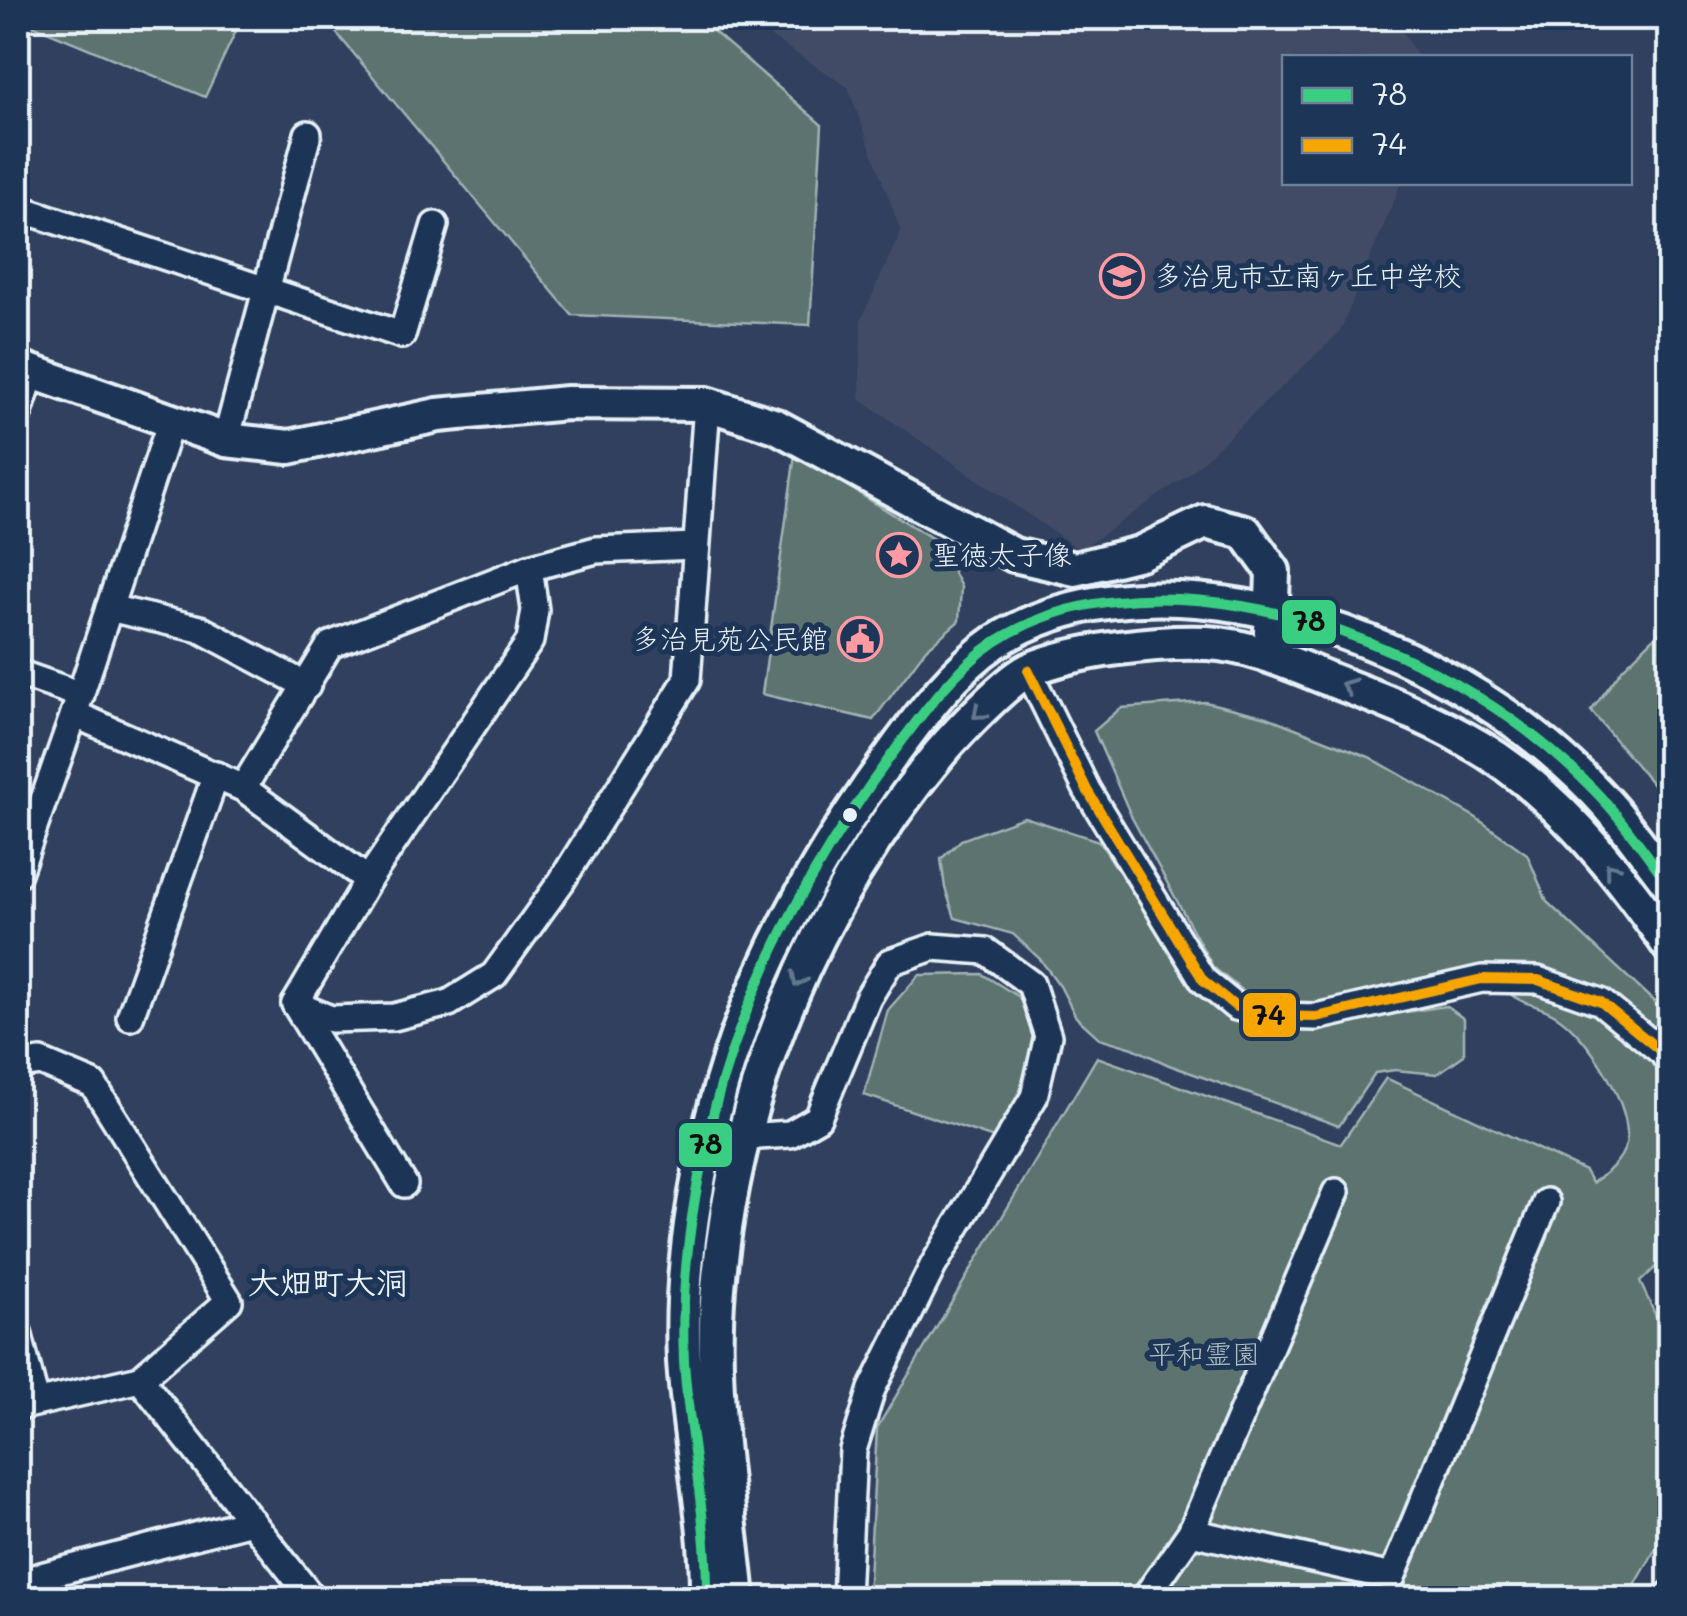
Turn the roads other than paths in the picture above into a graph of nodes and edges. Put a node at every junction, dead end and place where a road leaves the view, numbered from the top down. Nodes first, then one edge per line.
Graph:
1 (308, 134) dead end
2 (18, 208) edge
3 (435, 224) dead end
4 (267, 290) junction
5 (25, 370) edge
6 (707, 404) junction
7 (18, 415) edge
8 (171, 421) junction
9 (226, 440) junction
10 (696, 546) junction
11 (529, 568) junction
12 (109, 608) junction
13 (1272, 610) junction
14 (1271, 656) junction
15 (1028, 670) junction
16 (18, 673) edge
17 (307, 686) junction
18 (77, 704) junction
19 (216, 774) junction
20 (243, 788) junction
21 (18, 873) edge
22 (368, 880) junction
23 (1670, 885) edge
24 (1670, 946) edge
25 (295, 1004) junction
26 (130, 1018) dead end
27 (1670, 1064) edge
28 (18, 1065) edge
29 (743, 1136) junction
30 (404, 1184) dead end
31 (1336, 1192) dead end
32 (1546, 1202) dead end
33 (18, 1332) edge
34 (140, 1379) junction
35 (27, 1404) edge
36 (252, 1521) junction
37 (1191, 1532) junction
38 (18, 1582) edge
39 (312, 1598) edge
40 (707, 1598) edge
41 (738, 1598) edge
42 (846, 1598) edge
43 (1145, 1598) edge

1 - 4 street
2 - 4 street
3 - 4 street
4 - 9 street
5 - 7 street
5 - 8 street
6 - 9 street
6 - 10 street
6 - 13 street
8 - 9 street
8 - 12 street
10 - 11 street
10 - 25 street
11 - 17 street
11 - 22 street
12 - 17 street
12 - 18 street
13 - 14 street
13 - 23 street
13 - 40 street
14 - 15 street
24 -> 14 street
15 - 27 street
15 -> 29 street
16 - 18 street
17 - 20 street
18 - 19 street
18 - 21 street
19 - 20 street
19 - 26 street
20 - 22 street
22 - 25 street
25 - 30 street
28 - 34 street
29 - 41 street
29 - 42 street
31 - 37 street
32 - 37 street
33 - 35 street
34 - 35 street
34 - 36 street
36 - 38 street
36 - 39 street
37 - 43 street

